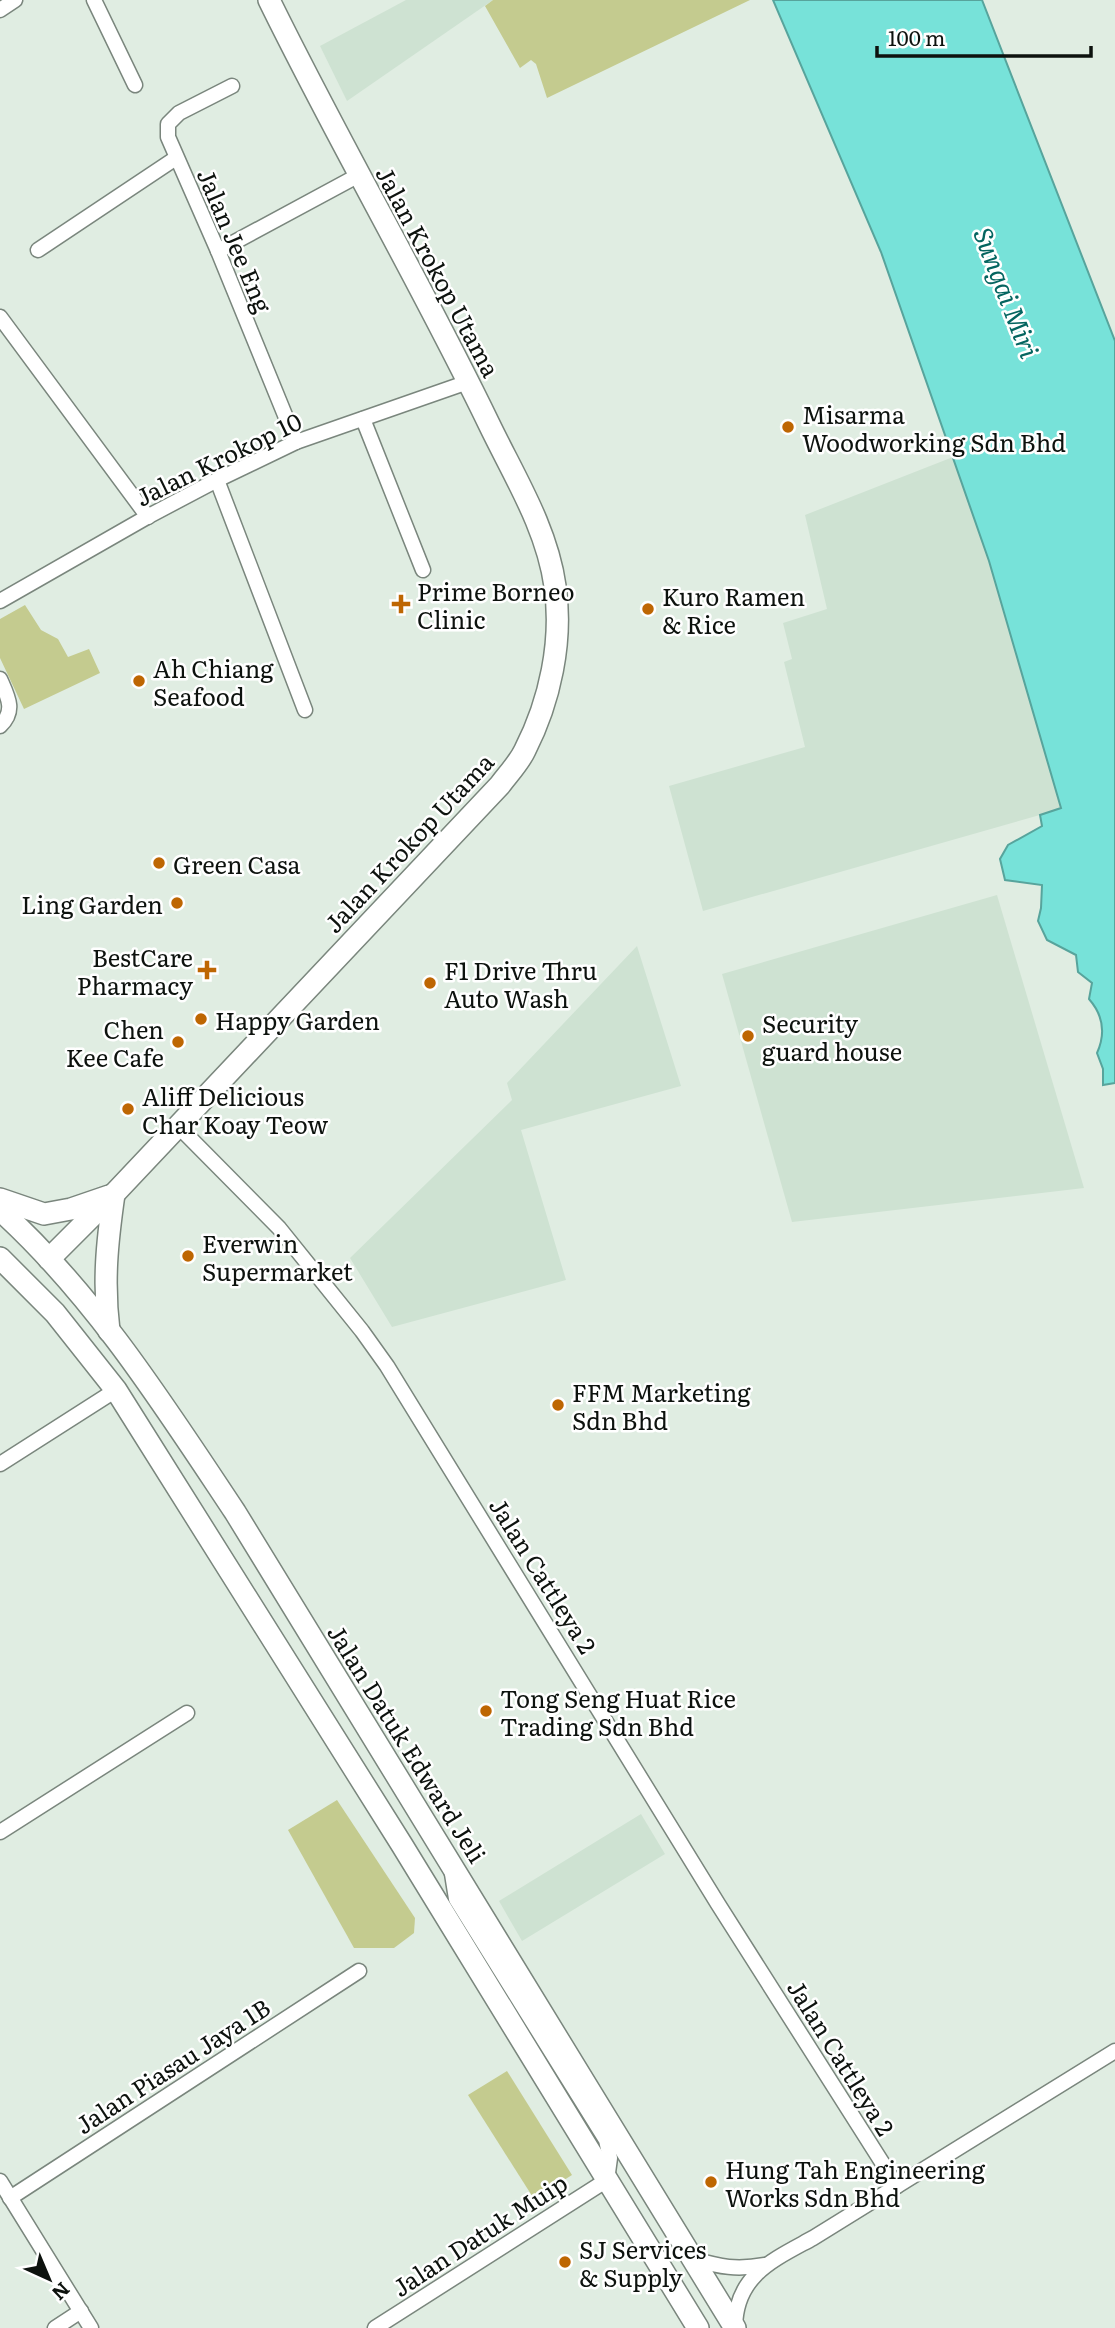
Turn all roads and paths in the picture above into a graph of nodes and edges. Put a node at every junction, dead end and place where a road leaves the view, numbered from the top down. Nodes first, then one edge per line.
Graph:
1 (15, 0) edge
2 (94, 0) edge
3 (269, 0) edge
4 (0, 10) edge
5 (135, 85) dead end
6 (232, 86) dead end
7 (176, 158) junction
8 (359, 175) junction
9 (38, 250) dead end
10 (218, 251) junction
11 (0, 317) edge
12 (468, 382) junction
13 (363, 419) junction
14 (296, 442) junction
15 (216, 480) junction
16 (148, 517) junction
17 (423, 570) dead end
18 (0, 601) edge
19 (0, 679) edge
20 (305, 710) dead end
21 (0, 726) edge
22 (178, 1126) junction
23 (114, 1194) junction
24 (0, 1199) edge
25 (0, 1210) edge
26 (49, 1259) junction
27 (2, 1260) edge
28 (55, 1313) junction
29 (109, 1331) junction
30 (116, 1390) junction
31 (0, 1464) edge
32 (187, 1713) dead end
33 (0, 1832) edge
34 (450, 1861) junction
35 (359, 1971) dead end
36 (1115, 2051) edge
37 (607, 2180) junction
38 (0, 2181) edge
39 (897, 2186) junction
40 (10, 2198) junction
41 (692, 2259) junction
42 (765, 2265) junction
43 (80, 2311) junction
44 (54, 2328) edge
45 (91, 2328) edge
46 (375, 2328) edge
47 (698, 2328) edge
48 (735, 2328) edge

1 - 4 street
2 - 5 street
3 - 8 street, Jalan Krokop Utama
6 - 7 street, Jalan Jee Eng
7 - 9 street
7 - 10 street, Jalan Jee Eng
8 - 10 street
8 - 12 street, Jalan Krokop Utama
10 - 14 street, Jalan Jee Eng
11 - 16 street
12 - 13 street, Jalan Krokop 10
12 - 22 street, Jalan Krokop Utama
13 - 14 street, Jalan Krokop 10
13 - 17 street
14 - 15 street, Jalan Krokop 10
15 - 16 street, Jalan Krokop 10
15 - 20 street
16 - 18 street, Jalan Krokop 10
19 - 21 street
22 - 23 street, Jalan Krokop Utama
22 - 39 street, Jalan Cattleya 2
23 - 24 street
23 - 26 street, Jalan Krokop Utama
23 - 29 street
25 - 26 street, Jalan Datuk Edward Jeli
26 - 27 street
26 - 28 street
26 - 29 street, Jalan Datuk Edward Jeli
27 - 28 street
28 - 30 street
29 - 34 street, Jalan Datuk Edward Jeli
30 - 31 street
30 - 37 street
32 - 33 street
34 - 37 street
34 - 41 street, Jalan Datuk Edward Jeli
35 - 40 street, Jalan Piasau Jaya 1B
36 - 39 street
37 - 46 street, Jalan Datuk Muip
37 - 47 street
38 - 40 street
39 - 42 street
40 - 43 street
41 - 42 street
41 - 48 street, Jalan Datuk Edward Jeli
42 - 48 street
43 - 44 street
43 - 45 street

